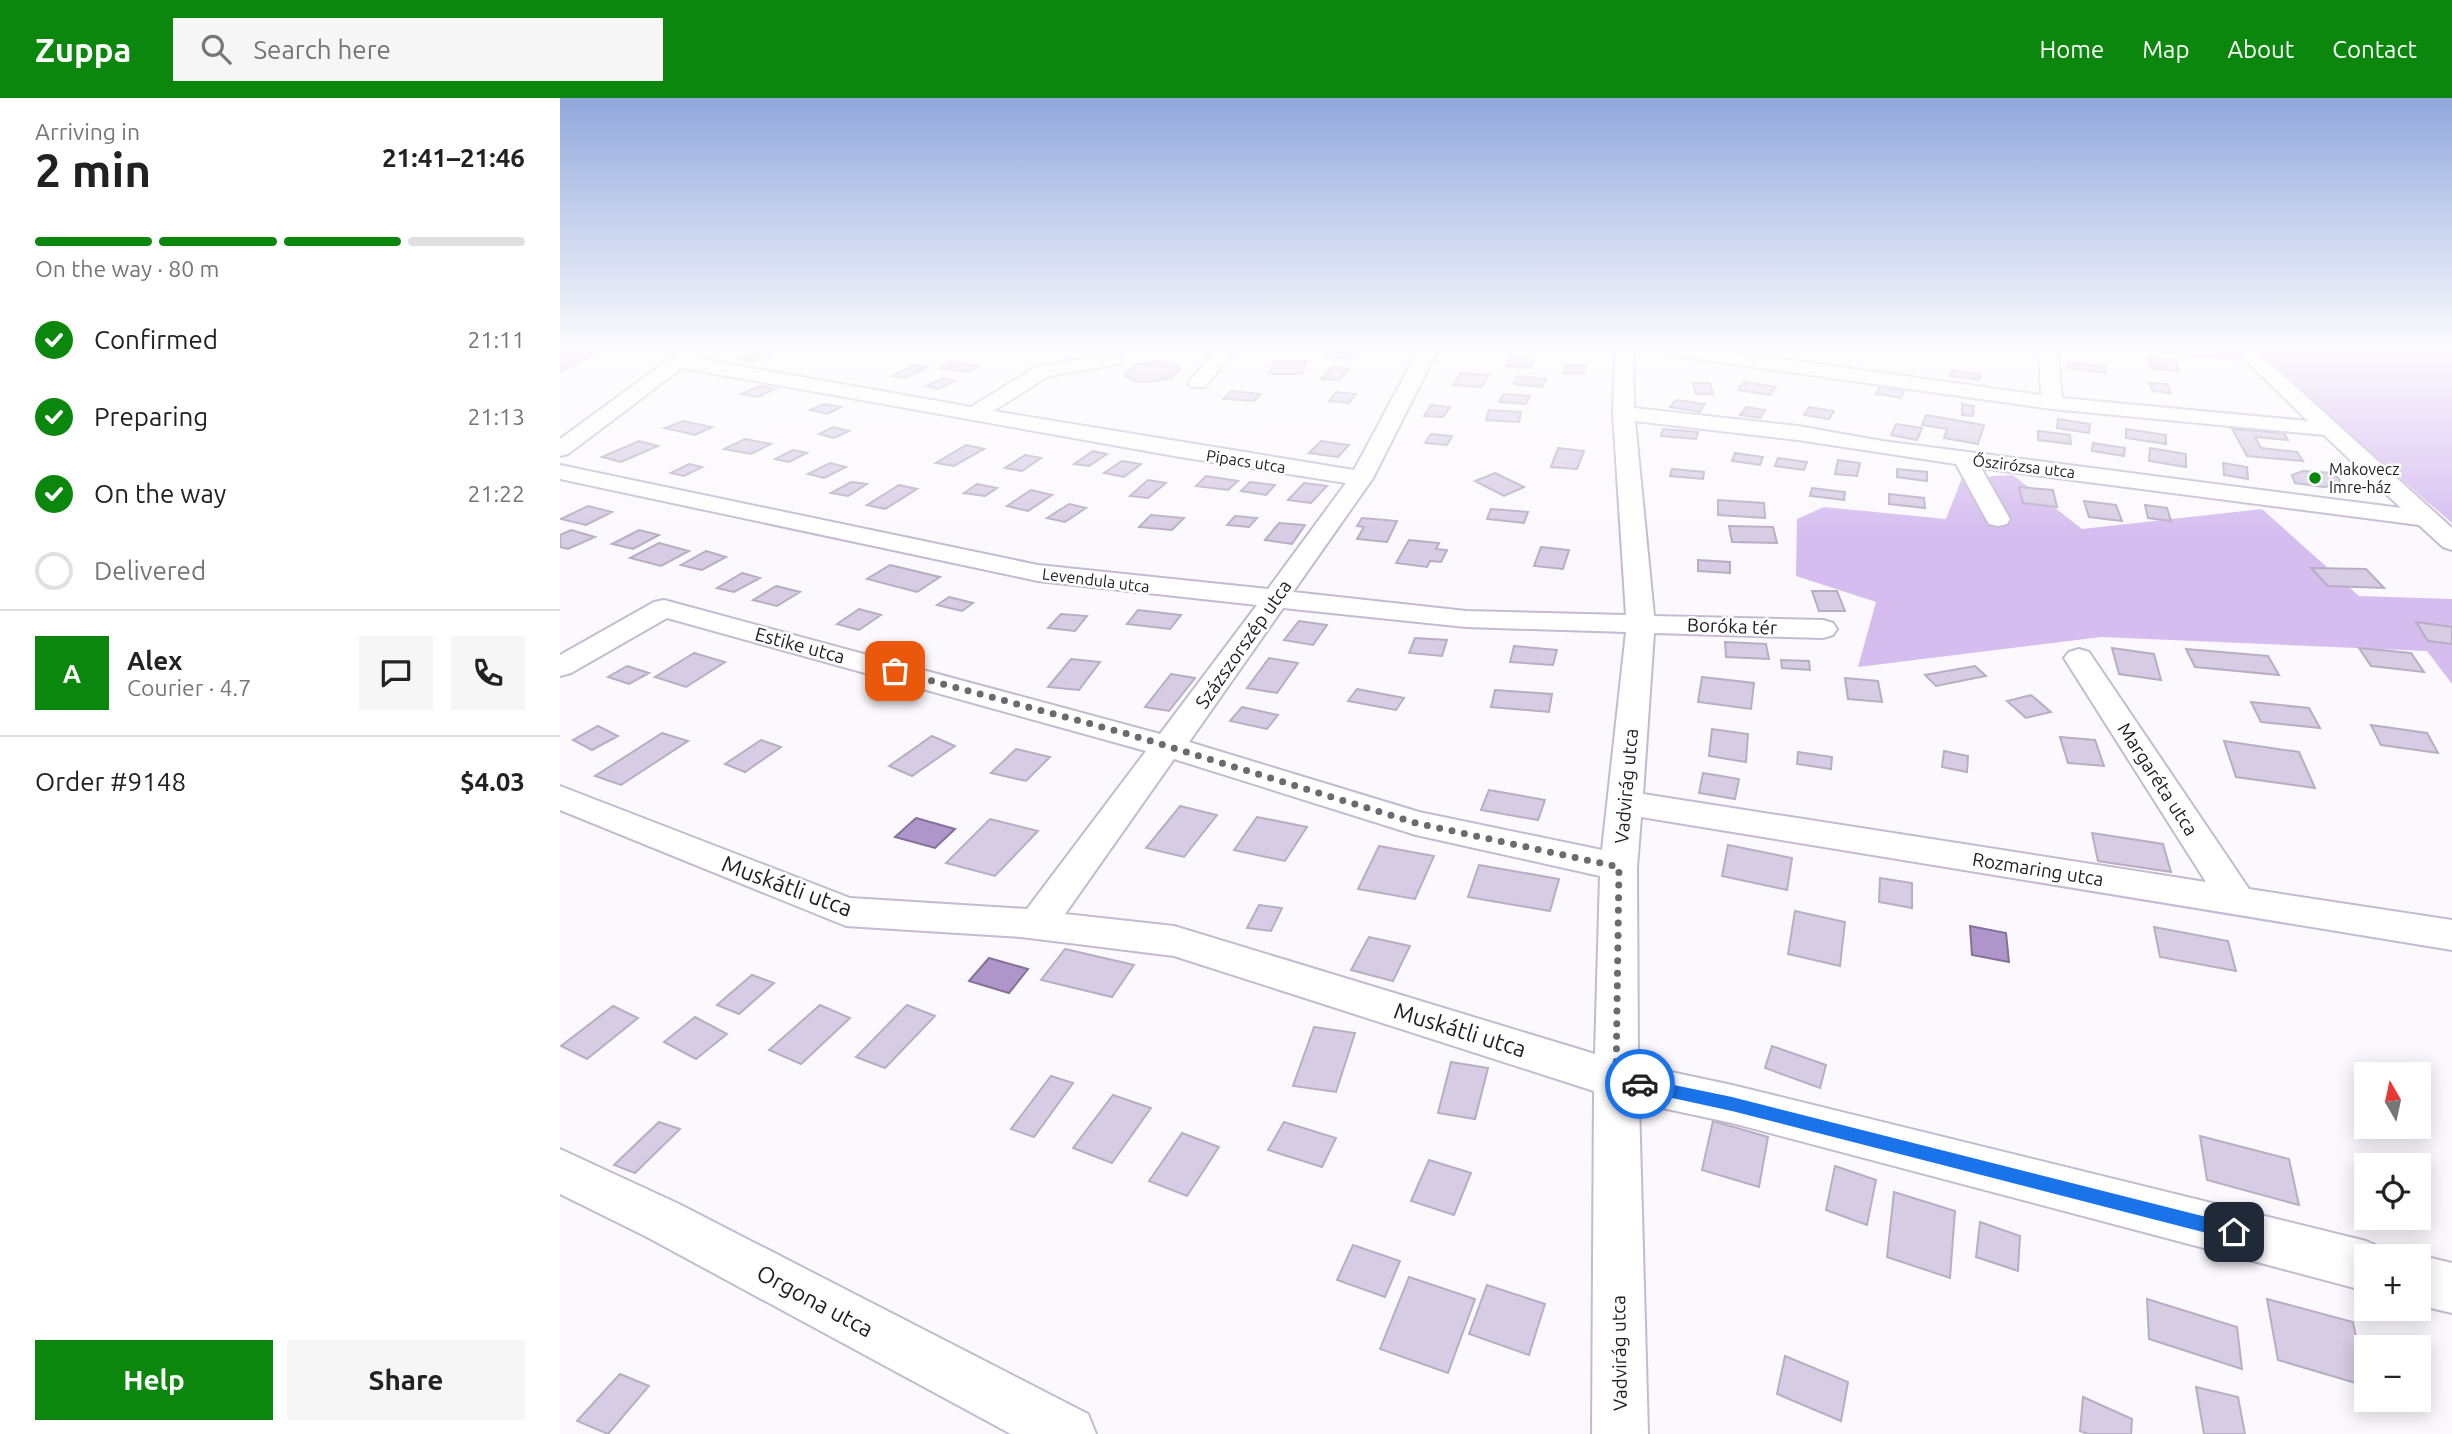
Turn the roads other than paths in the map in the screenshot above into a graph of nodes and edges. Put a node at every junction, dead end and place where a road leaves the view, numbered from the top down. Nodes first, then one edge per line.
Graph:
1 (610, 411) edge
2 (965, 411) edge
3 (978, 411) edge
4 (1396, 411) edge
5 (2140, 411) edge
6 (2308, 411) edge
7 (975, 413) junction
8 (1625, 413) joint
9 (2327, 429) junction
10 (560, 449) edge
11 (1964, 458) junction
12 (560, 472) edge
13 (1361, 478) junction
14 (2423, 518) junction
15 (1998, 519) dead end
16 (2452, 542) edge
17 (1275, 600) junction
18 (1641, 623) junction
19 (1823, 629) dead end
20 (2079, 658) dead end
21 (560, 667) edge
22 (1167, 746) junction
23 (560, 797) edge
24 (1624, 803) junction
25 (1619, 867) junction
26 (2237, 900) junction
27 (1036, 925) junction
28 (2452, 935) edge
29 (1616, 1079) junction
30 (560, 1171) edge
31 (2354, 1263) edge
32 (2431, 1283) edge
33 (2452, 1288) edge
34 (1068, 1434) edge
35 (1620, 1434) edge

1 - 10 street
2 - 7 street, Pipacs utca
3 - 7 street
4 - 13 street, Százszorszép utca
5 - 9 street
6 - 9 street
7 - 13 street, Pipacs utca
8 - 11 street, Őszirózsa utca
8 - 18 street, Vadvirág utca
9 - 14 street
11 - 14 street, Őszirózsa utca
11 - 15 street
12 - 17 street, Levendula utca
13 - 17 street, Százszorszép utca
14 - 16 street
17 - 18 street, Levendula utca
17 - 22 street, Százszorszép utca
18 - 19 street, Boróka tér
18 - 24 street, Vadvirág utca
20 - 26 street, Margaréta utca
21 - 22 street, Estike utca
22 - 25 street, Estike utca
22 - 27 street, Százszorszép utca
23 - 27 street, Muskátli utca
24 - 25 street, Vadvirág utca
24 - 26 street, Rozmaring utca
25 - 29 street, Vadvirág utca
26 - 28 street, Rozmaring utca
27 - 29 street, Muskátli utca
29 - 31 street, Muskátli utca
29 - 35 street, Vadvirág utca
30 - 34 street, Orgona utca
32 - 33 street

